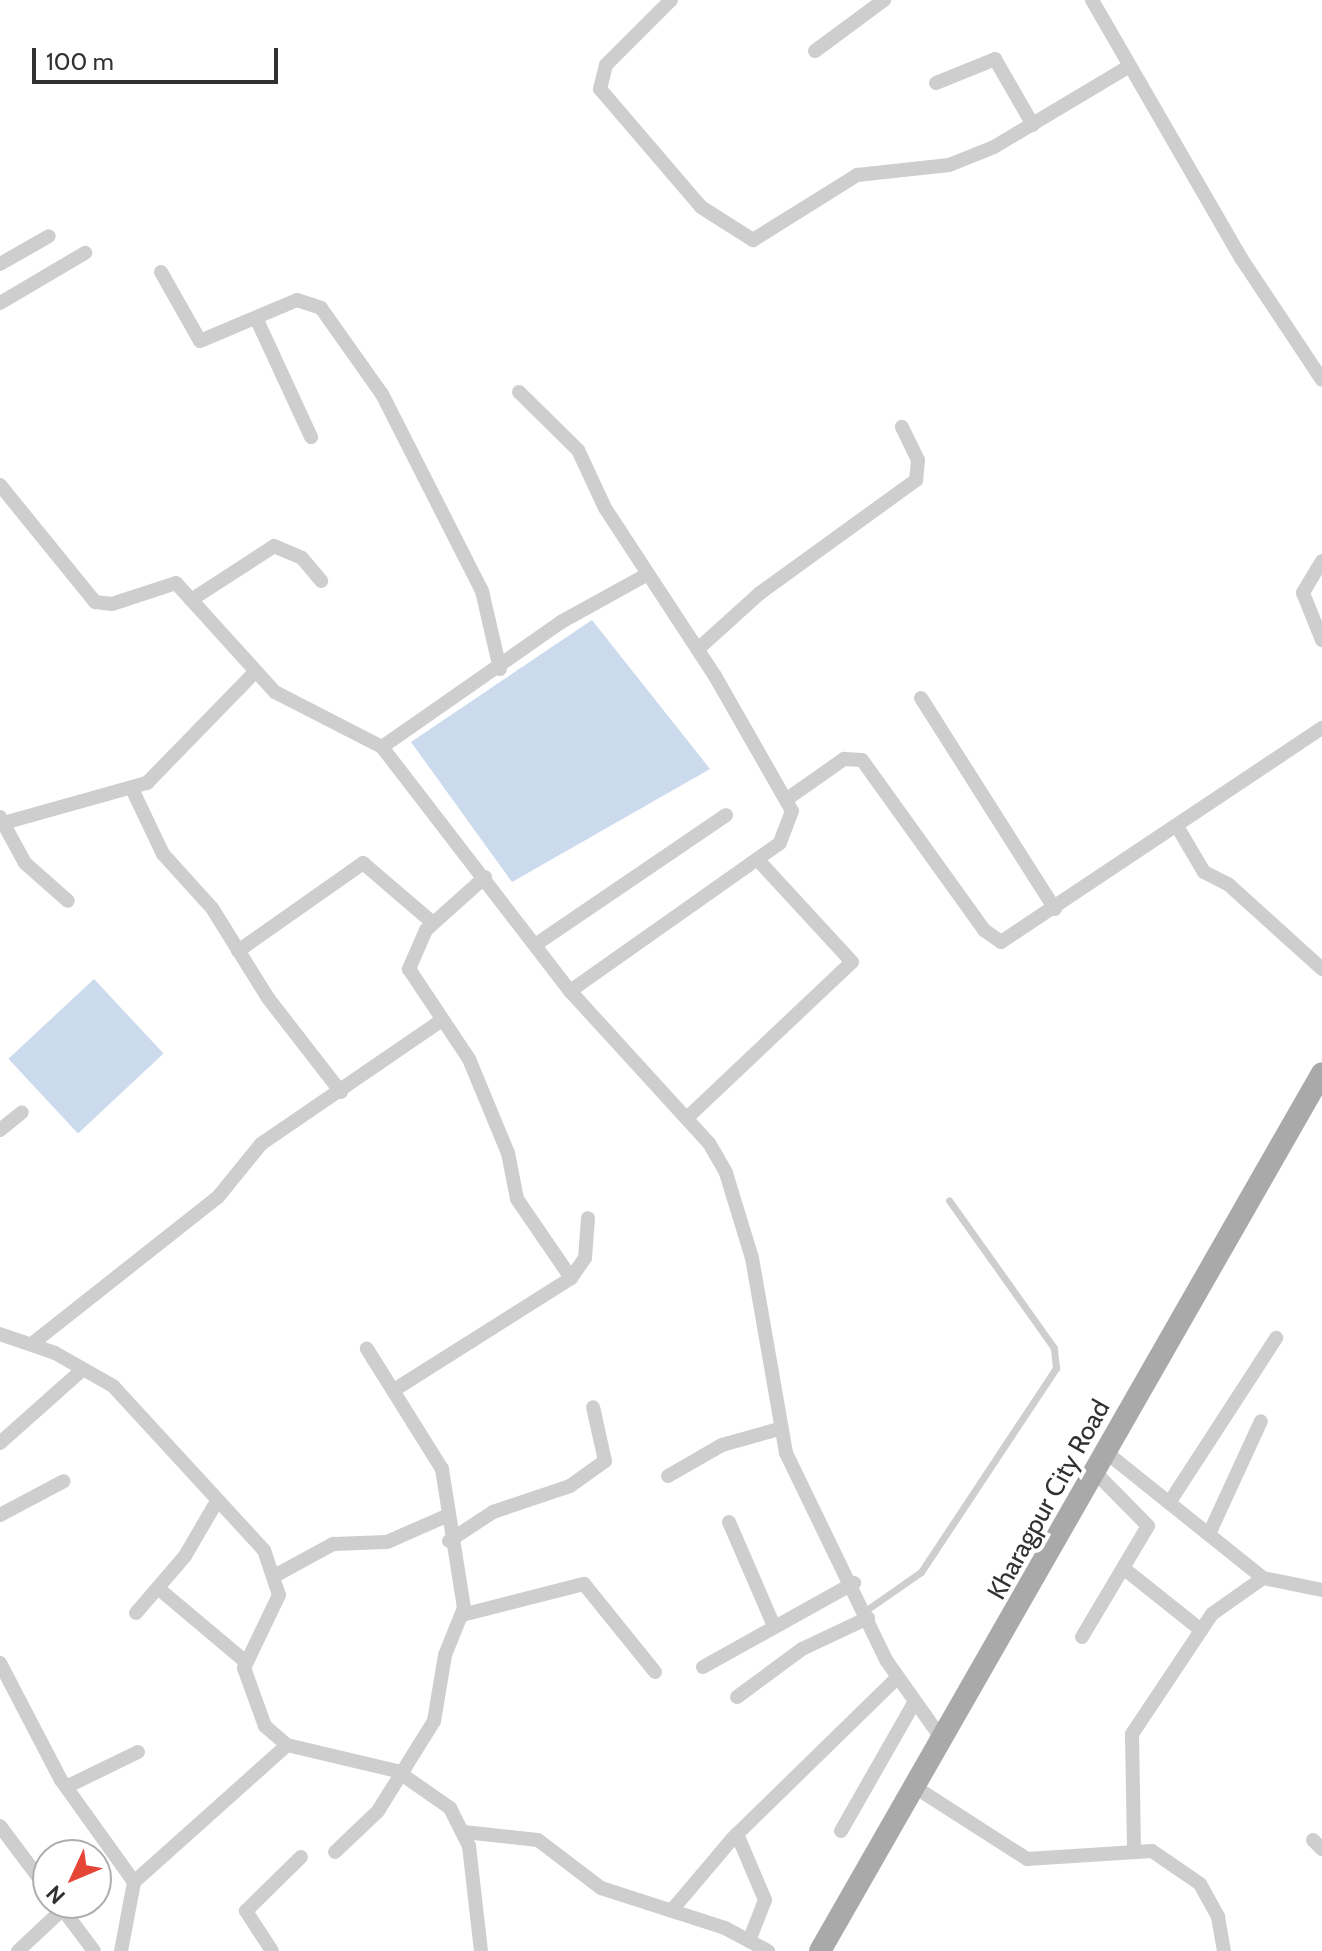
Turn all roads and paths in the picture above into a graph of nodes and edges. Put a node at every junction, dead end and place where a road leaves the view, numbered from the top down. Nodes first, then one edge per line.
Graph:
1 (671, 0) edge
2 (884, 0) edge
3 (1092, 0) edge
4 (815, 51) dead end
5 (1130, 66) junction
6 (936, 83) dead end
7 (1033, 125) junction
8 (49, 236) dead end
9 (85, 253) dead end
10 (0, 264) edge
11 (161, 272) dead end
12 (0, 303) edge
13 (257, 320) junction
14 (1322, 380) edge
15 (519, 392) dead end
16 (902, 427) dead end
17 (311, 437) dead end
18 (0, 485) edge
19 (1322, 561) edge
20 (648, 574) junction
21 (321, 581) dead end
22 (191, 600) junction
23 (1322, 640) edge
24 (698, 649) junction
25 (500, 669) junction
26 (253, 674) junction
27 (921, 698) dead end
28 (1322, 728) edge
29 (382, 747) junction
30 (133, 791) junction
31 (787, 799) junction
32 (726, 815) dead end
33 (1, 822) edge
34 (1178, 828) junction
35 (758, 860) junction
36 (485, 877) junction
37 (68, 901) dead end
38 (1055, 909) junction
39 (433, 923) junction
40 (535, 945) junction
41 (238, 951) junction
42 (1322, 969) edge
43 (570, 991) junction
44 (442, 1020) junction
45 (1322, 1073) edge
46 (341, 1092) junction
47 (22, 1112) dead end
48 (689, 1116) junction
49 (0, 1130) edge
50 (949, 1200) dead end
51 (588, 1218) dead end
52 (571, 1278) junction
53 (0, 1334) edge
54 (1276, 1338) dead end
55 (33, 1343) junction
56 (367, 1349) dead end
57 (83, 1369) junction
58 (394, 1390) junction
59 (593, 1407) dead end
60 (1261, 1421) dead end
61 (779, 1429) junction
62 (0, 1443) edge
63 (1107, 1453) junction
64 (1096, 1473) junction
65 (668, 1476) dead end
66 (64, 1481) dead end
67 (217, 1501) junction
68 (1169, 1503) junction
69 (0, 1515) edge
70 (444, 1517) junction
71 (729, 1522) dead end
72 (1209, 1534) junction
73 (449, 1541) junction
74 (1127, 1571) junction
75 (278, 1574) junction
76 (1263, 1578) junction
77 (854, 1583) junction
78 (159, 1589) junction
79 (1322, 1590) edge
80 (136, 1613) dead end
81 (867, 1614) junction
82 (462, 1615) junction
83 (774, 1626) junction
84 (1201, 1630) junction
85 (1082, 1637) dead end
86 (246, 1662) junction
87 (0, 1663) edge
88 (703, 1667) dead end
89 (655, 1672) dead end
90 (897, 1678) junction
91 (737, 1697) dead end
92 (914, 1703) junction
93 (944, 1743) junction
94 (287, 1745) junction
95 (138, 1752) dead end
96 (403, 1774) junction
97 (66, 1787) junction
98 (918, 1789) junction
99 (0, 1826) edge
100 (841, 1831) dead end
101 (464, 1832) junction
102 (737, 1834) junction
103 (1134, 1849) junction
104 (335, 1852) dead end
105 (301, 1857) dead end
106 (32, 1869) edge
107 (134, 1882) junction
108 (672, 1910) junction
109 (48, 1919) edge
110 (70, 1919) edge
111 (749, 1941) junction
112 (18, 1951) edge
113 (94, 1951) edge
114 (121, 1951) edge
115 (272, 1951) edge
116 (481, 1951) edge
117 (768, 1951) edge
118 (820, 1951) edge
119 (1224, 1951) edge

1 - 7 street
2 - 4 street
3 - 5 street
5 - 7 street
5 - 14 street
6 - 7 street
8 - 10 street
9 - 12 street
11 - 13 street
13 - 17 street
13 - 25 street
15 - 20 street
16 - 24 street
18 - 22 street
19 - 23 street
20 - 24 street
20 - 25 street
21 - 22 street
22 - 26 street
24 - 31 street
25 - 29 street
26 - 29 street
26 - 30 street
27 - 38 street
28 - 34 street
29 - 36 street
30 - 33 street
30 - 41 street
31 - 35 street
31 - 38 street
32 - 40 street
33 - 37 street
34 - 38 street
34 - 42 street
35 - 43 street
35 - 48 street
36 - 39 street
36 - 40 street
39 - 41 street
39 - 44 street
40 - 43 street
41 - 46 street
43 - 48 street
44 - 46 street
44 - 52 street
45 - 63 main road, Kharagpur City Road
46 - 55 street
47 - 49 street
48 - 61 street
50 - 81 lane
51 - 52 street
52 - 58 street
53 - 55 street
54 - 68 street
55 - 57 street
56 - 58 street
57 - 62 street
57 - 67 street
58 - 70 street
59 - 73 street
60 - 72 street
61 - 65 street
61 - 77 street
63 - 64 main road, Kharagpur City Road
63 - 68 street
64 - 74 street
64 - 93 main road, Kharagpur City Road
66 - 69 street
67 - 75 street
67 - 78 street
68 - 72 street
70 - 73 street
70 - 75 street
71 - 83 street
72 - 76 street
73 - 82 street
74 - 84 street
74 - 85 street
75 - 86 street
76 - 79 street
76 - 84 street
77 - 81 street
77 - 83 street
78 - 80 street
78 - 86 street
81 - 90 street
81 - 91 street
82 - 89 street
82 - 96 street
83 - 88 street
84 - 103 street
86 - 94 street
87 - 97 street
90 - 92 street
90 - 102 street
92 - 93 street
92 - 100 street
93 - 98 main road, Kharagpur City Road
94 - 96 street
94 - 107 street
95 - 97 street
96 - 101 street
96 - 104 street
97 - 107 street
98 - 103 street
98 - 118 main road, Kharagpur City Road
99 - 106 street
101 - 108 street
101 - 116 street
102 - 108 street
102 - 111 street
103 - 119 street
105 - 115 street
107 - 114 street
108 - 111 street
109 - 112 street
110 - 113 street
111 - 117 street

